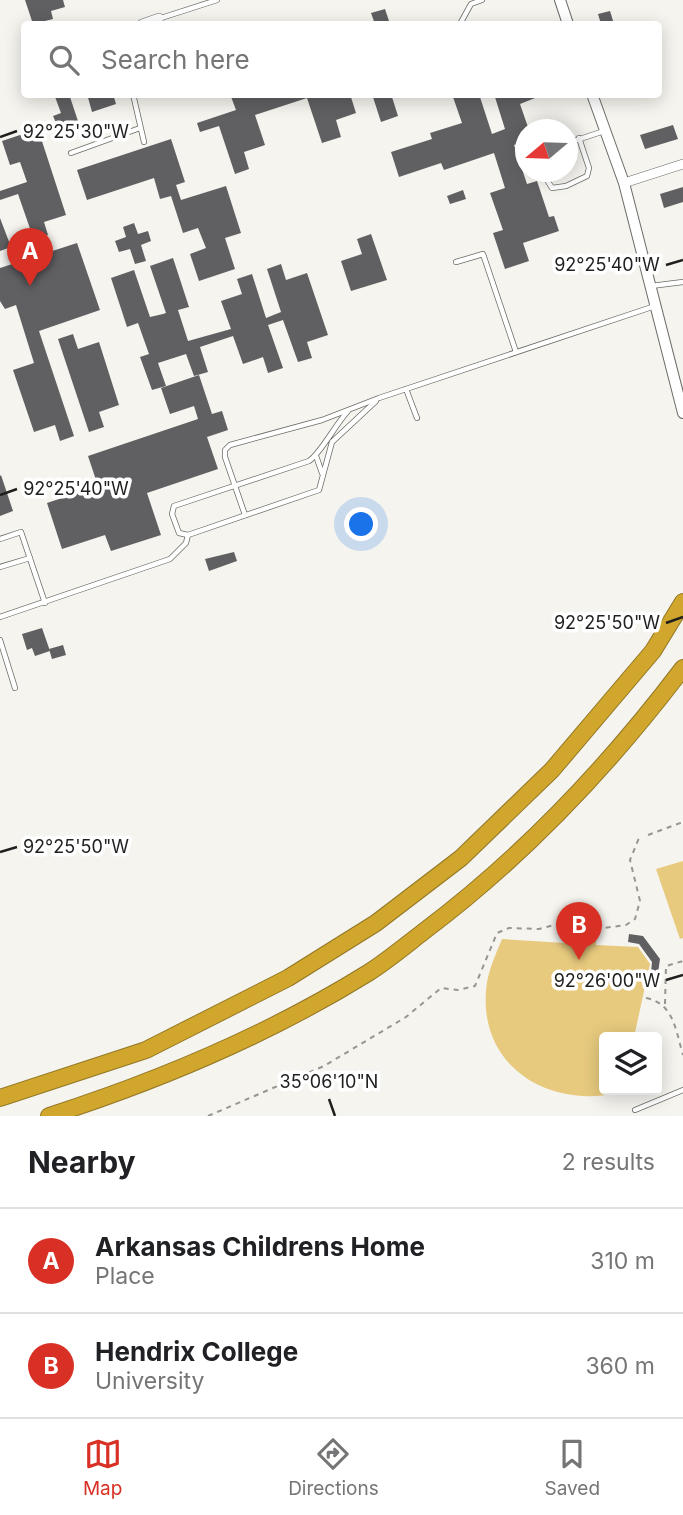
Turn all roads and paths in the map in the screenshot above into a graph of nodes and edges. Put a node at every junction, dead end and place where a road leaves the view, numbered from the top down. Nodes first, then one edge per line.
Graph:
1 (217, 0) edge
2 (482, 0) edge
3 (560, 0) edge
4 (471, 2) edge
5 (156, 21) edge
6 (462, 21) edge
7 (567, 21) edge
8 (134, 98) edge
9 (593, 98) edge
10 (140, 128) junction
11 (604, 131) junction
12 (579, 138) joint
13 (144, 142) dead end
14 (71, 153) dead end
15 (683, 164) edge
16 (578, 180) edge
17 (548, 182) edge
18 (574, 182) edge
19 (624, 183) junction
20 (456, 262) dead end
21 (683, 282) edge
22 (650, 286) junction
23 (656, 306) junction
24 (516, 352) junction
25 (406, 389) junction
26 (379, 398) junction
27 (350, 410) junction
28 (683, 413) edge
29 (416, 418) dead end
30 (316, 456) junction
31 (324, 477) junction
32 (235, 485) junction
33 (245, 515) junction
34 (188, 535) junction
35 (0, 539) edge
36 (30, 558) junction
37 (0, 567) edge
38 (683, 602) edge
39 (45, 603) junction
40 (0, 615) edge
41 (0, 640) edge
42 (683, 668) edge
43 (15, 688) dead end
44 (683, 822) edge
45 (648, 835) dead end
46 (639, 838) dead end
47 (683, 961) edge
48 (646, 998) dead end
49 (665, 1006) junction
50 (683, 1055) edge
51 (683, 1090) edge
52 (0, 1098) edge
53 (635, 1110) dead end
54 (49, 1116) edge
55 (208, 1116) edge

1 - 5 lane
2 - 4 lane
3 - 7 street
4 - 6 lane
8 - 10 lane
9 - 11 street
10 - 13 lane
10 - 14 lane
11 - 12 lane
11 - 19 street
12 - 16 lane
15 - 19 street
17 - 18 lane
19 - 22 street
20 - 24 lane
21 - 22 lane
22 - 23 street
23 - 24 lane
23 - 28 street
24 - 25 lane
25 - 26 lane
25 - 29 lane
26 - 27 lane
26 - 31 lane
27 - 30 lane
27 - 32 lane
30 - 31 lane
30 - 32 lane
31 - 33 lane
32 - 33 lane
32 - 34 lane
33 - 34 lane
34 - 39 lane
35 - 36 lane
36 - 37 lane
36 - 39 lane
38 - 52 highway
39 - 40 lane
41 - 43 lane
42 - 54 highway
44 - 45 path
46 - 55 path
47 - 49 path
48 - 49 path
49 - 50 path
51 - 53 lane

